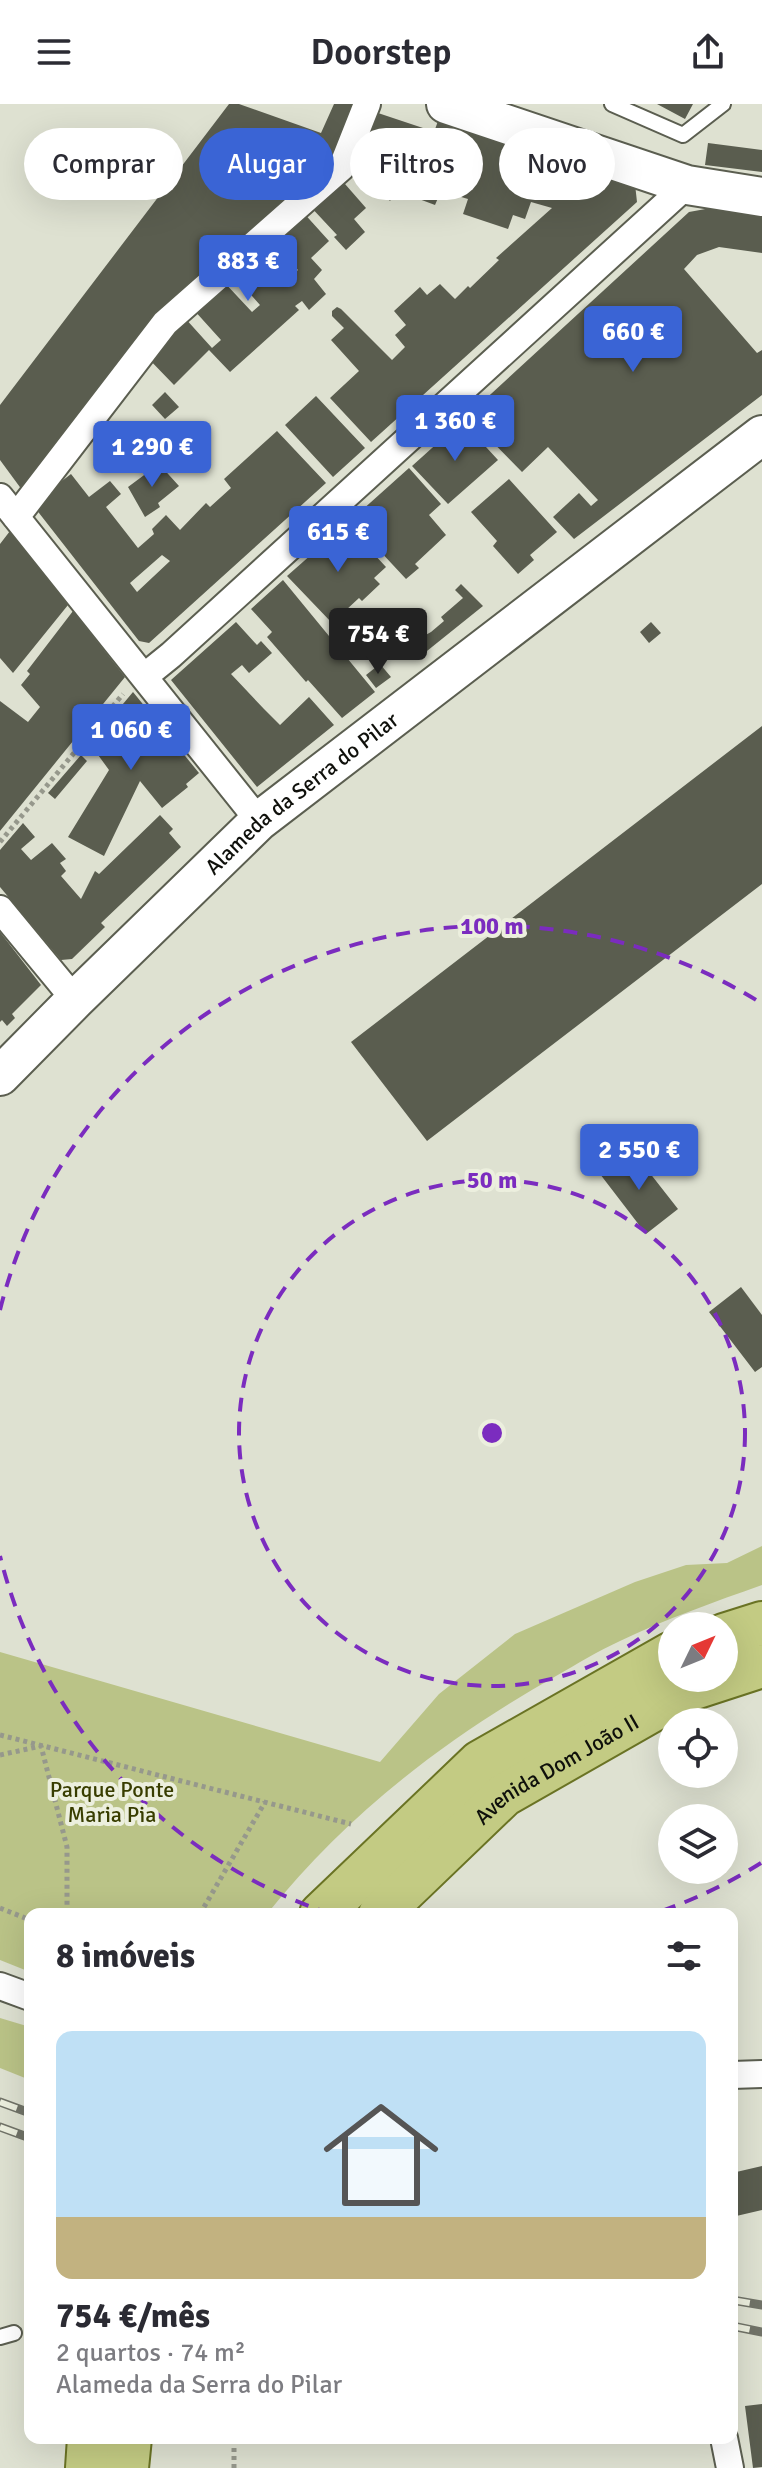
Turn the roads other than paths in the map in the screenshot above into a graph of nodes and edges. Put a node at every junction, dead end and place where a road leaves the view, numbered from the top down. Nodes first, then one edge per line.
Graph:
1 (367, 104) edge
2 (446, 104) edge
3 (612, 104) edge
4 (723, 104) edge
5 (508, 114) edge
6 (687, 185) junction
7 (762, 197) edge
8 (755, 442) edge
9 (8, 507) edge
10 (145, 676) junction
11 (259, 821) junction
12 (0, 909) edge
13 (75, 1000) junction
14 (0, 1076) edge
15 (762, 1623) edge
16 (738, 1631) edge
17 (738, 1666) edge
18 (762, 1666) edge
19 (658, 1674) edge
20 (658, 1679) edge
21 (327, 1908) edge
22 (386, 1908) edge
23 (0, 1986) edge
24 (24, 1995) edge
25 (762, 2074) edge
26 (738, 2075) edge
27 (89, 2444) edge
28 (129, 2444) edge
29 (725, 2444) edge
30 (87, 2468) edge
31 (127, 2468) edge
32 (730, 2468) edge

1 - 9 street
2 - 5 street
3 - 4 lane
5 - 6 street
6 - 7 street
6 - 10 street
8 - 11 street, Alameda da Serra do Pilar
9 - 10 street
10 - 11 street
11 - 13 street, Alameda da Serra do Pilar
12 - 13 street
13 - 14 street, Alameda da Serra do Pilar
15 - 16 main road
17 - 18 main road, Avenida Dom João II
19 - 21 main road, Avenida Dom João II
20 - 22 main road, Avenida Dom João II
23 - 24 street
25 - 26 street
27 - 30 main road
28 - 31 main road
29 - 32 street

